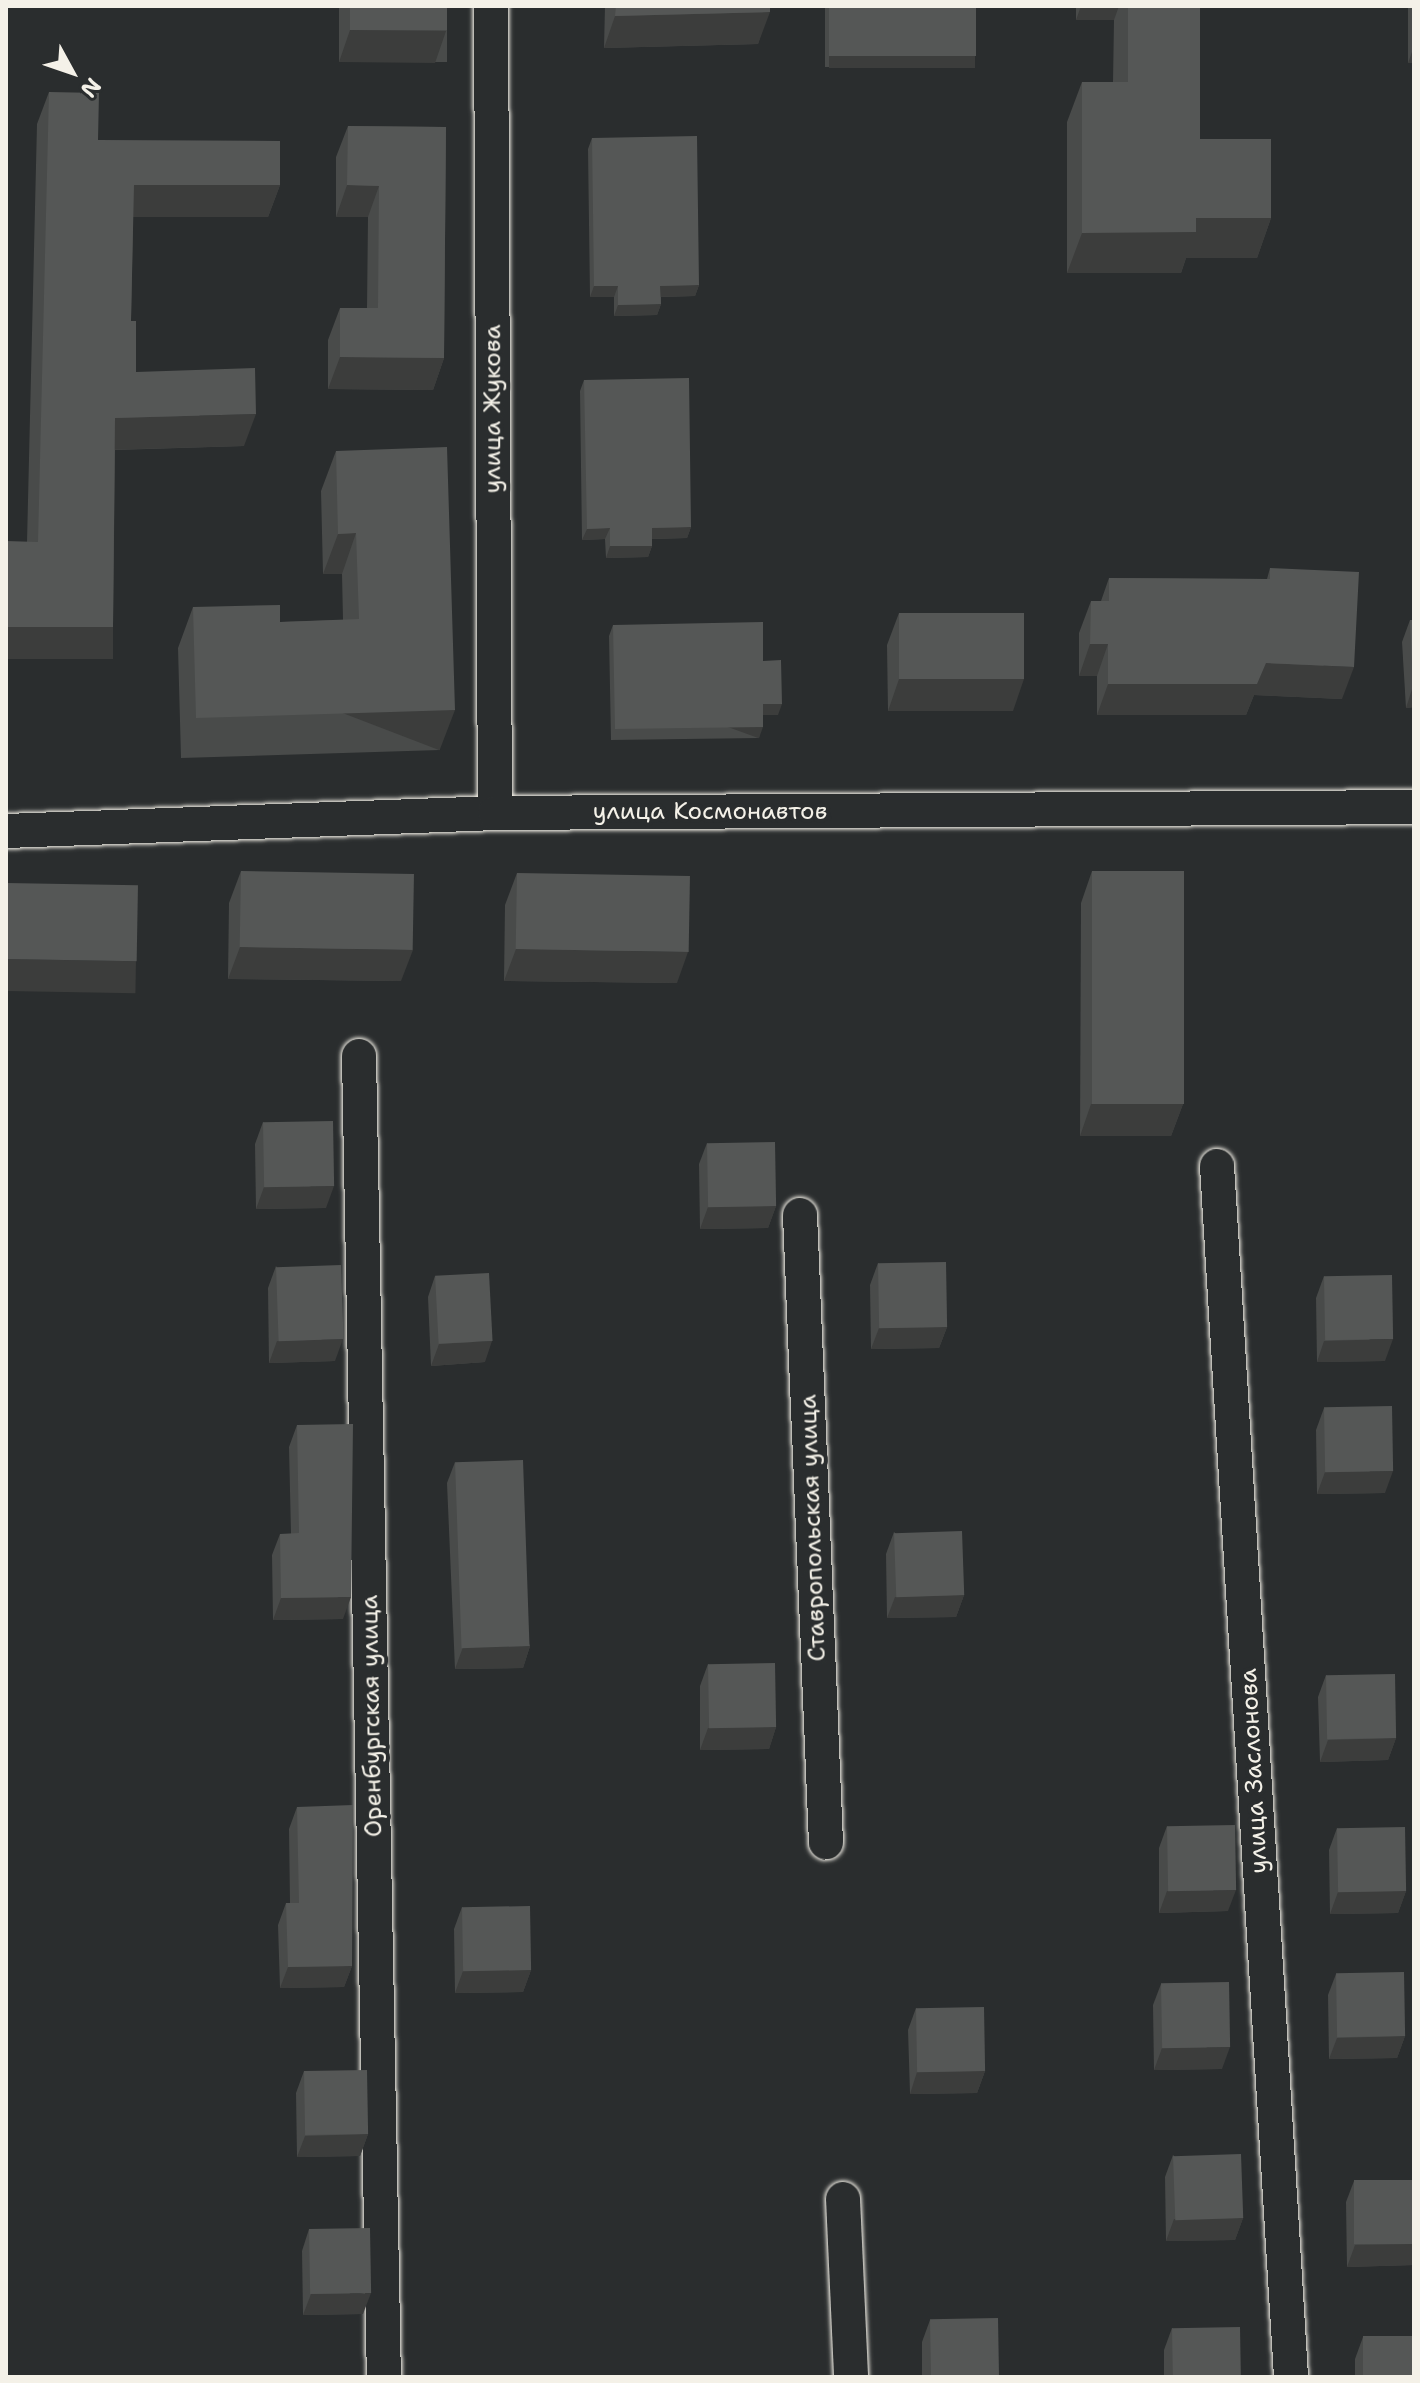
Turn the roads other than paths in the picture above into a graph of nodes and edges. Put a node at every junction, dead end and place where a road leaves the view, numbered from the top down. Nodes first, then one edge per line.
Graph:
1 (491, 6) edge
2 (1414, 807) edge
3 (495, 813) junction
4 (6, 831) edge
5 (359, 1056) dead end
6 (1217, 1166) dead end
7 (800, 1215) dead end
8 (826, 1842) dead end
9 (843, 2199) dead end
10 (384, 2377) edge
11 (851, 2377) edge
12 (1291, 2377) edge

1 - 3 street, улица Жукова
2 - 3 street, улица Космонавтов
3 - 4 street, улица Космонавтов
5 - 10 street, Оренбургская улица
6 - 12 street, улица Заслонова
7 - 8 street, Ставропольская улица
9 - 11 street

